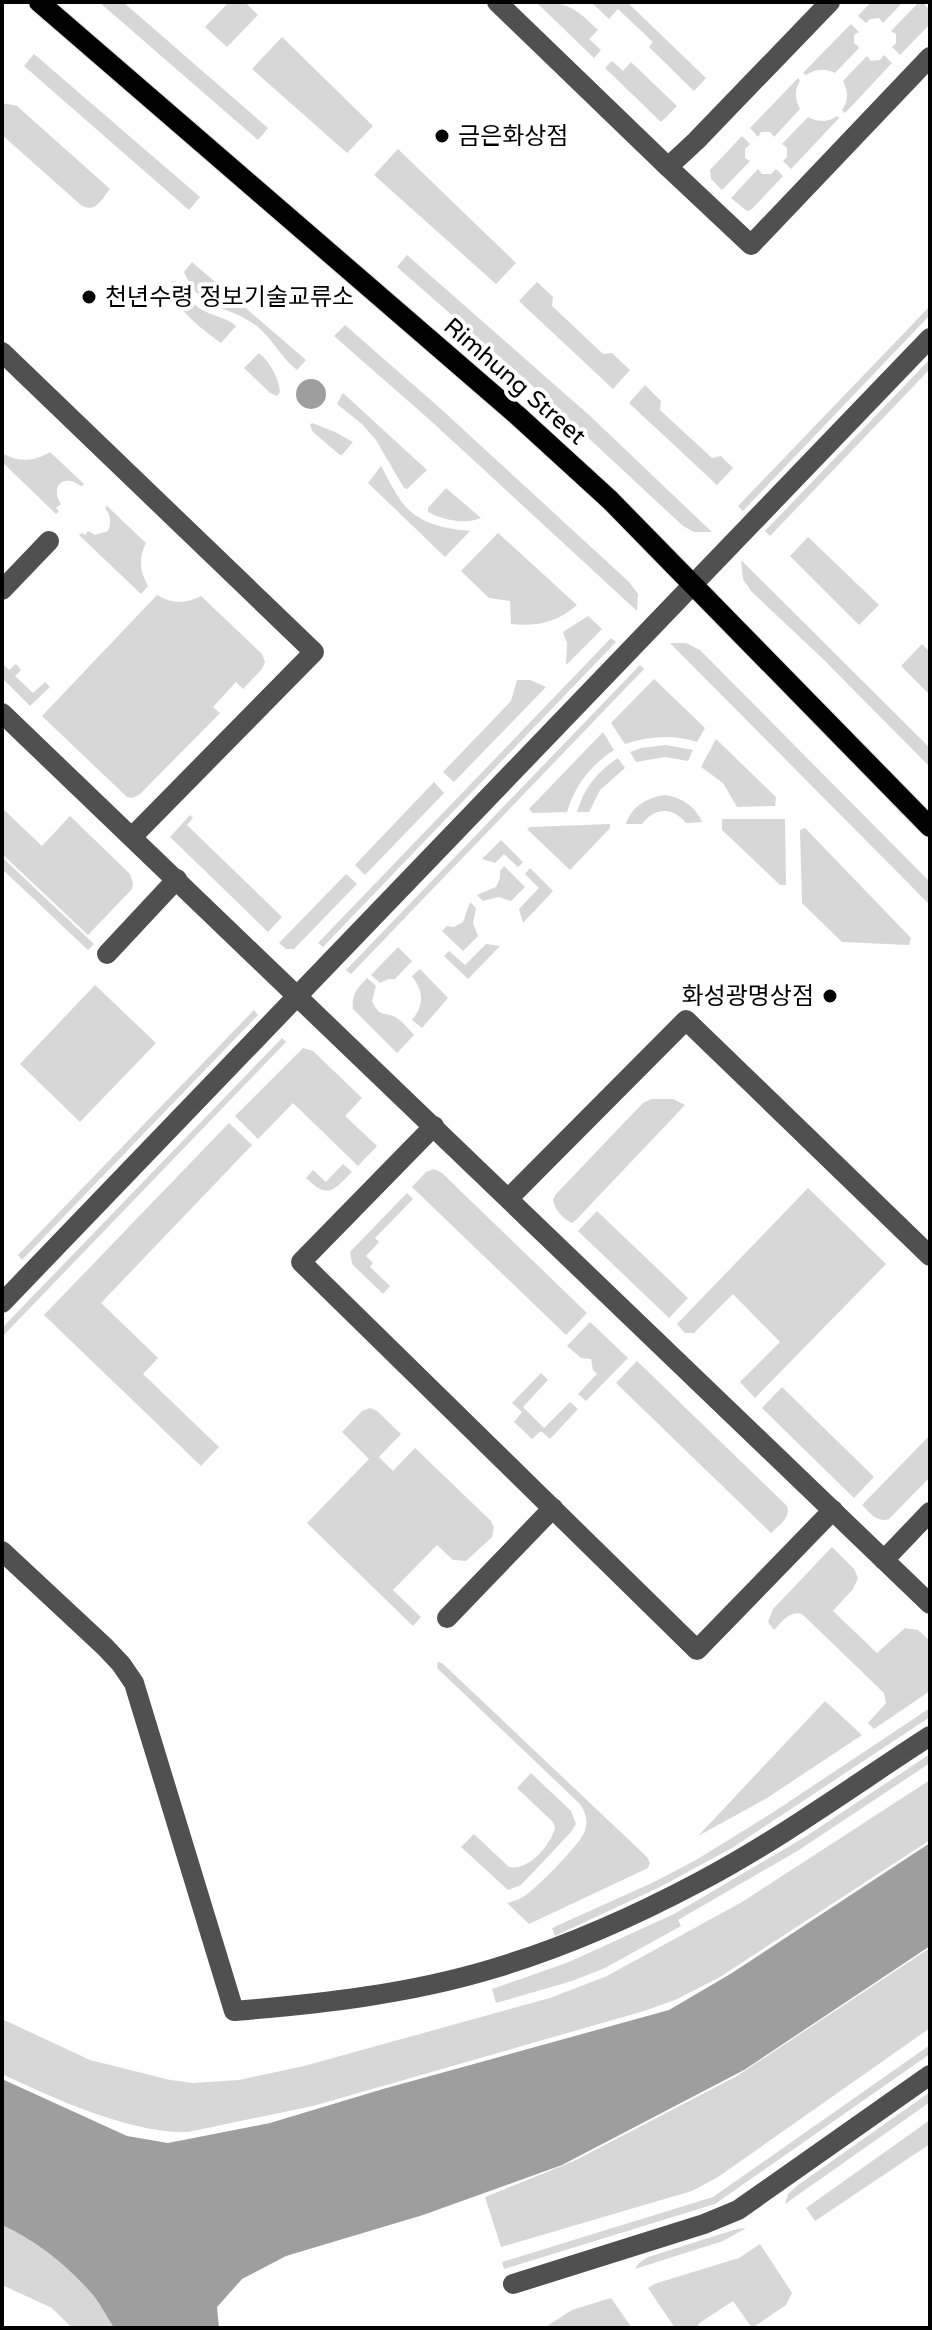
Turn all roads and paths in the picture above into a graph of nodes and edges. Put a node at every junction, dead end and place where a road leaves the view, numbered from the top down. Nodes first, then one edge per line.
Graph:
1 (39, 2) edge
2 (497, 2) edge
3 (830, 2) edge
4 (930, 57) edge
5 (668, 167) junction
6 (930, 338) edge
7 (2, 352) edge
8 (49, 541) dead end
9 (692, 584) junction
10 (2, 590) edge
11 (2, 713) edge
12 (930, 827) edge
13 (132, 837) junction
14 (177, 879) junction
15 (107, 954) dead end
16 (299, 995) junction
17 (434, 1126) junction
18 (509, 1198) junction
19 (930, 1256) edge
20 (4, 1298) edge
21 (553, 1508) junction
22 (833, 1510) junction
23 (930, 1512) edge
24 (2, 1551) edge
25 (884, 1560) junction
26 (930, 1604) edge
27 (447, 1618) dead end
28 (930, 1736) edge
29 (930, 2075) edge
30 (513, 2284) dead end

1 - 9 main road, Rimhung Street
2 - 5 street
3 - 5 street
4 - 5 street
6 - 9 street
7 - 13 street
8 - 10 street
9 - 12 main road, Rimhung Street
9 - 16 street
11 - 13 street
13 - 14 street
14 - 15 street
14 - 16 street
16 - 17 street
16 - 20 street
17 - 18 street
17 - 21 street
18 - 19 street
18 - 22 street
21 - 22 street
21 - 27 street
22 - 25 street
23 - 25 street
24 - 28 street
25 - 26 street
29 - 30 street

